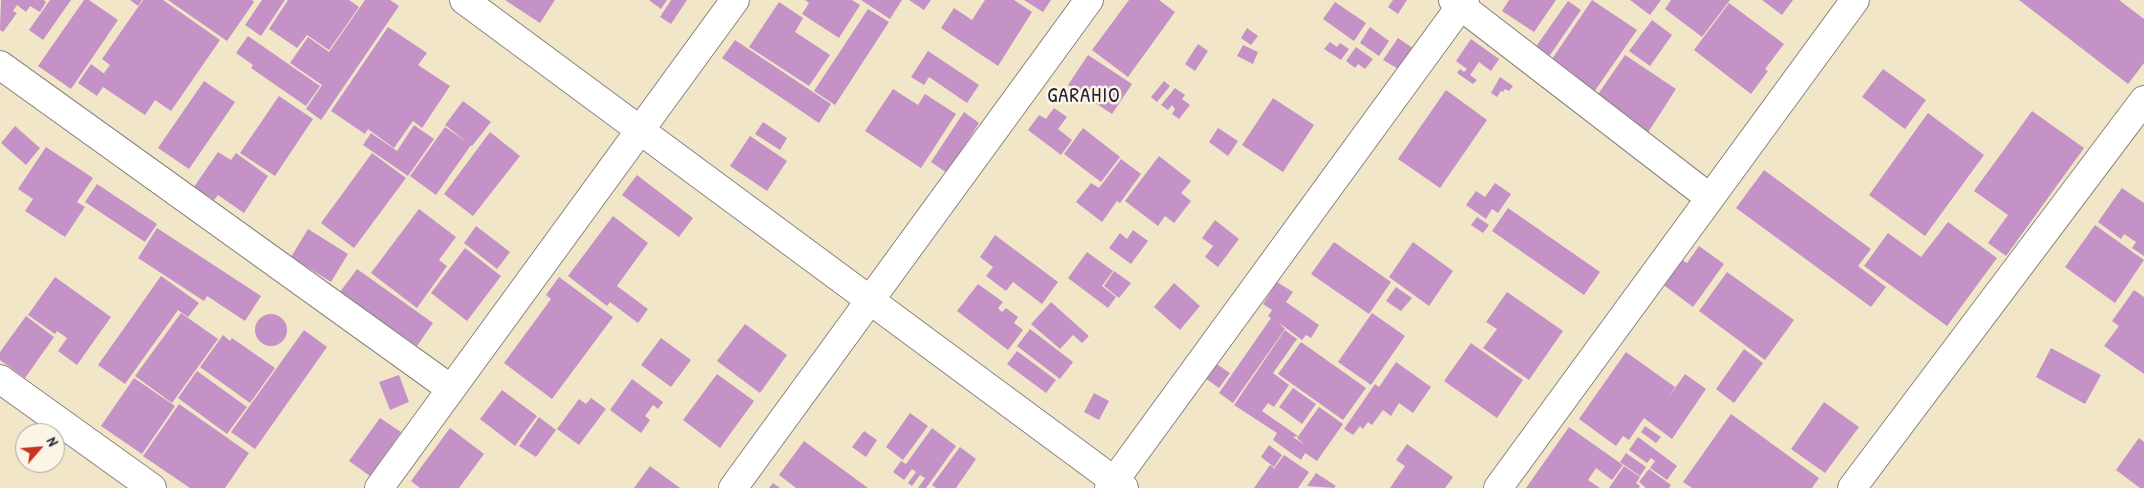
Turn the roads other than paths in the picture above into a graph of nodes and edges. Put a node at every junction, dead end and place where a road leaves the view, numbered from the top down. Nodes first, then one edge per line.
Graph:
1 (464, 0) edge
2 (736, 0) edge
3 (1090, 0) edge
4 (1855, 0) edge
5 (1460, 2) edge
6 (0, 65) edge
7 (2144, 100) edge
8 (640, 130) junction
9 (1710, 198) junction
10 (870, 300) junction
11 (0, 379) edge
12 (451, 389) junction
13 (1116, 486) edge
14 (152, 488) edge
15 (379, 488) edge
16 (732, 488) edge
17 (1498, 488) edge
18 (1852, 488) edge

1 - 8 street
2 - 8 street
3 - 10 street
4 - 9 street
5 - 9 street
5 - 13 street
6 - 12 street
7 - 18 street
8 - 10 street
8 - 12 street
9 - 17 street
10 - 13 street
10 - 16 street
11 - 14 street
12 - 15 street

